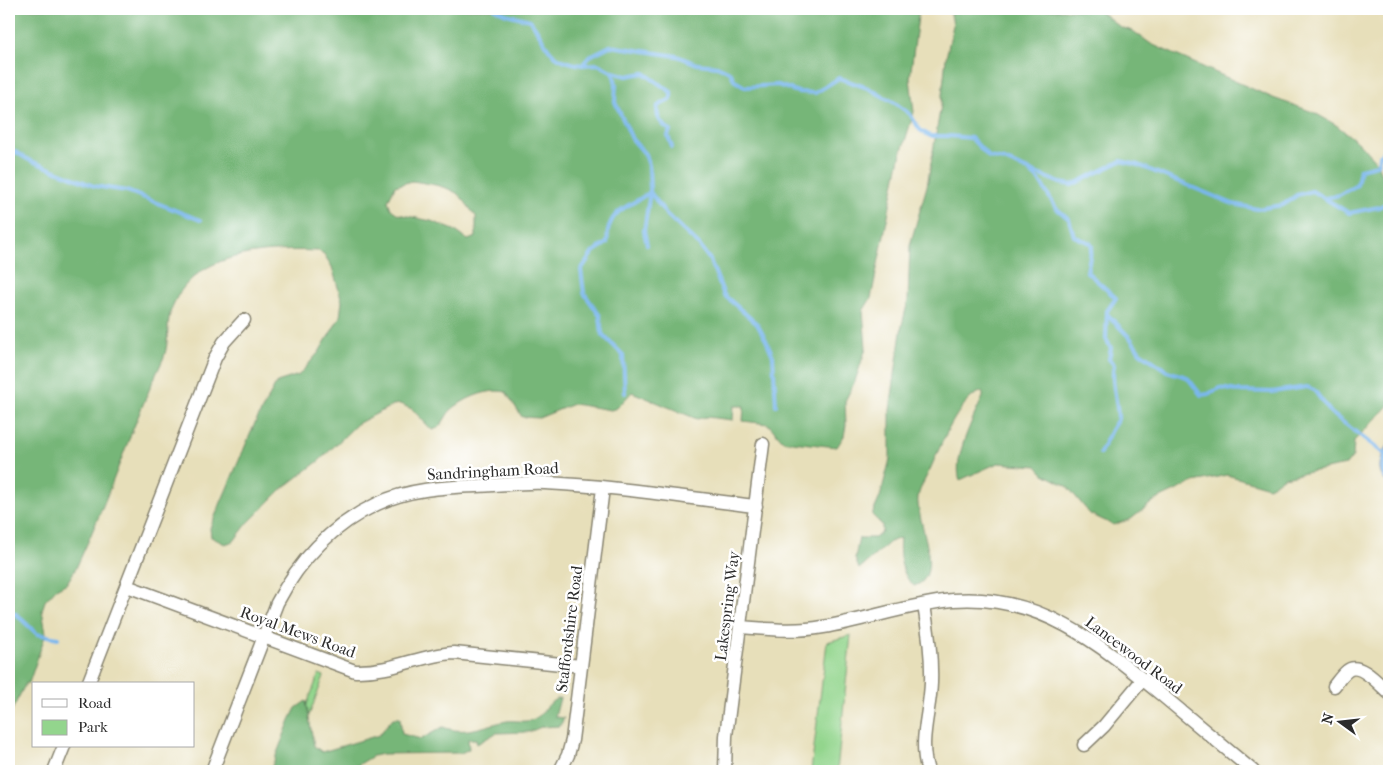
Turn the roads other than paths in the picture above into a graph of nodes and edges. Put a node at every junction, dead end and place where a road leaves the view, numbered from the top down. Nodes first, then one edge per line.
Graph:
1 (244, 320) dead end
2 (763, 444) dead end
3 (603, 488) junction
4 (756, 506) junction
5 (127, 586) junction
6 (924, 605) junction
7 (740, 627) junction
8 (264, 638) junction
9 (581, 666) junction
10 (1143, 679) junction
11 (89, 682) edge
12 (1334, 686) dead end
13 (1389, 693) edge
14 (1084, 745) dead end
15 (63, 748) edge
16 (54, 771) edge
17 (212, 771) edge
18 (560, 771) edge
19 (725, 771) edge
20 (928, 771) edge
21 (1253, 771) edge

1 - 5 street
2 - 4 street, Lakespring Way
3 - 4 street, Sandringham Road
3 - 8 street, Sandringham Road
3 - 9 street, Staffordshire Road
4 - 7 street, Lakespring Way
5 - 8 street, Royal Mews Road
5 - 11 street
6 - 7 street, Lancewood Road
6 - 10 street, Lancewood Road
6 - 20 street
7 - 19 street, Lakespring Way
8 - 9 street, Royal Mews Road
8 - 17 street, Sandringham Road
9 - 18 street, Staffordshire Road
10 - 14 street
10 - 21 street, Lancewood Road
12 - 13 street
15 - 16 street

